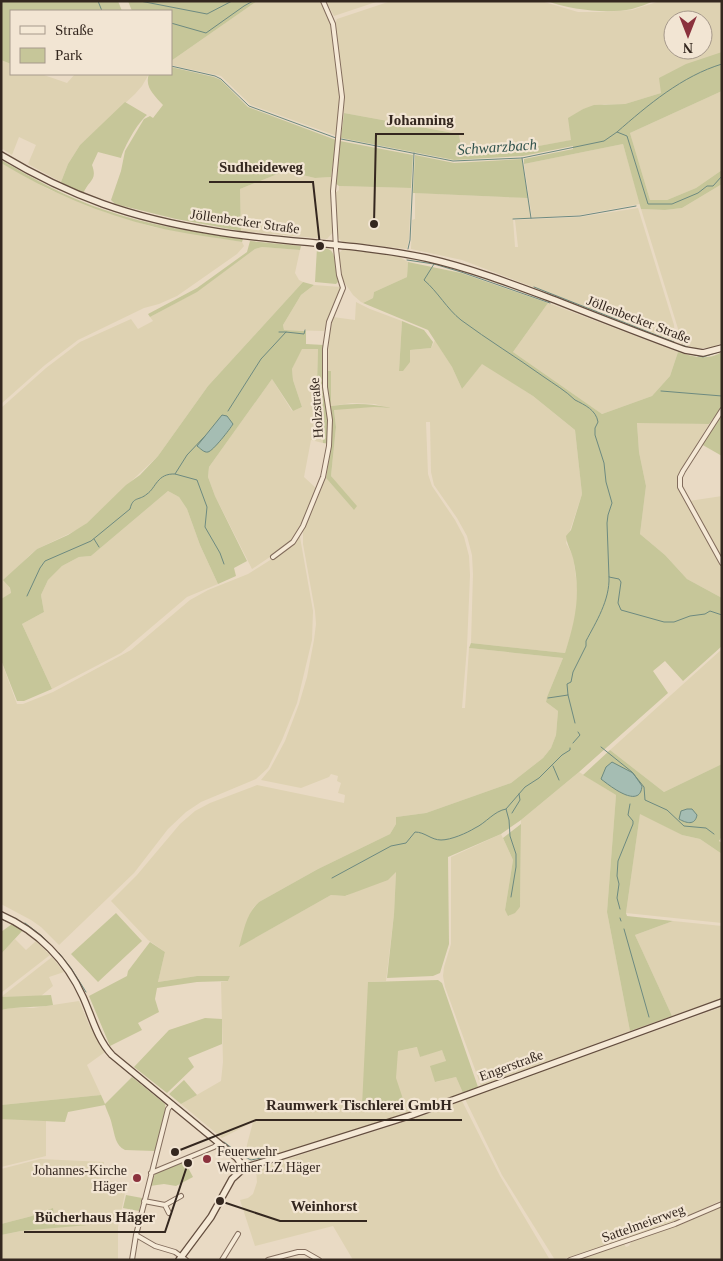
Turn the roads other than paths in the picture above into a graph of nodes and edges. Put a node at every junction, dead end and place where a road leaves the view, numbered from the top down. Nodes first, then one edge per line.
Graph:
1 (323, 1) edge
2 (1, 155) edge
3 (336, 245) junction
4 (722, 348) edge
5 (722, 410) edge
6 (274, 557) dead end
7 (722, 563) edge
8 (1, 915) edge
9 (722, 1002) edge
10 (172, 1104) junction
11 (219, 1142) junction
12 (244, 1168) junction
13 (151, 1173) junction
14 (181, 1196) dead end
15 (144, 1201) junction
16 (722, 1204) edge
17 (164, 1205) junction
18 (169, 1213) dead end
19 (238, 1234) dead end
20 (136, 1235) junction
21 (182, 1259) edge
22 (132, 1260) edge
23 (222, 1260) edge
24 (268, 1260) edge
25 (319, 1260) edge
26 (570, 1260) edge

1 - 3 street, Holzstraße
2 - 3 main road, Jöllenbecker Straße
3 - 4 main road, Jöllenbecker Straße
3 - 6 street, Holzstraße
5 - 7 street
8 - 10 main road
9 - 12 main road, Engerstraße
10 - 11 main road
10 - 13 street
11 - 12 main road
11 - 13 street
12 - 21 main road
13 - 15 street
14 - 17 street
15 - 17 street
15 - 20 street
16 - 26 street, Sattelmeierweg
17 - 18 street
19 - 23 street
20 - 21 street
20 - 22 street
24 - 25 street

